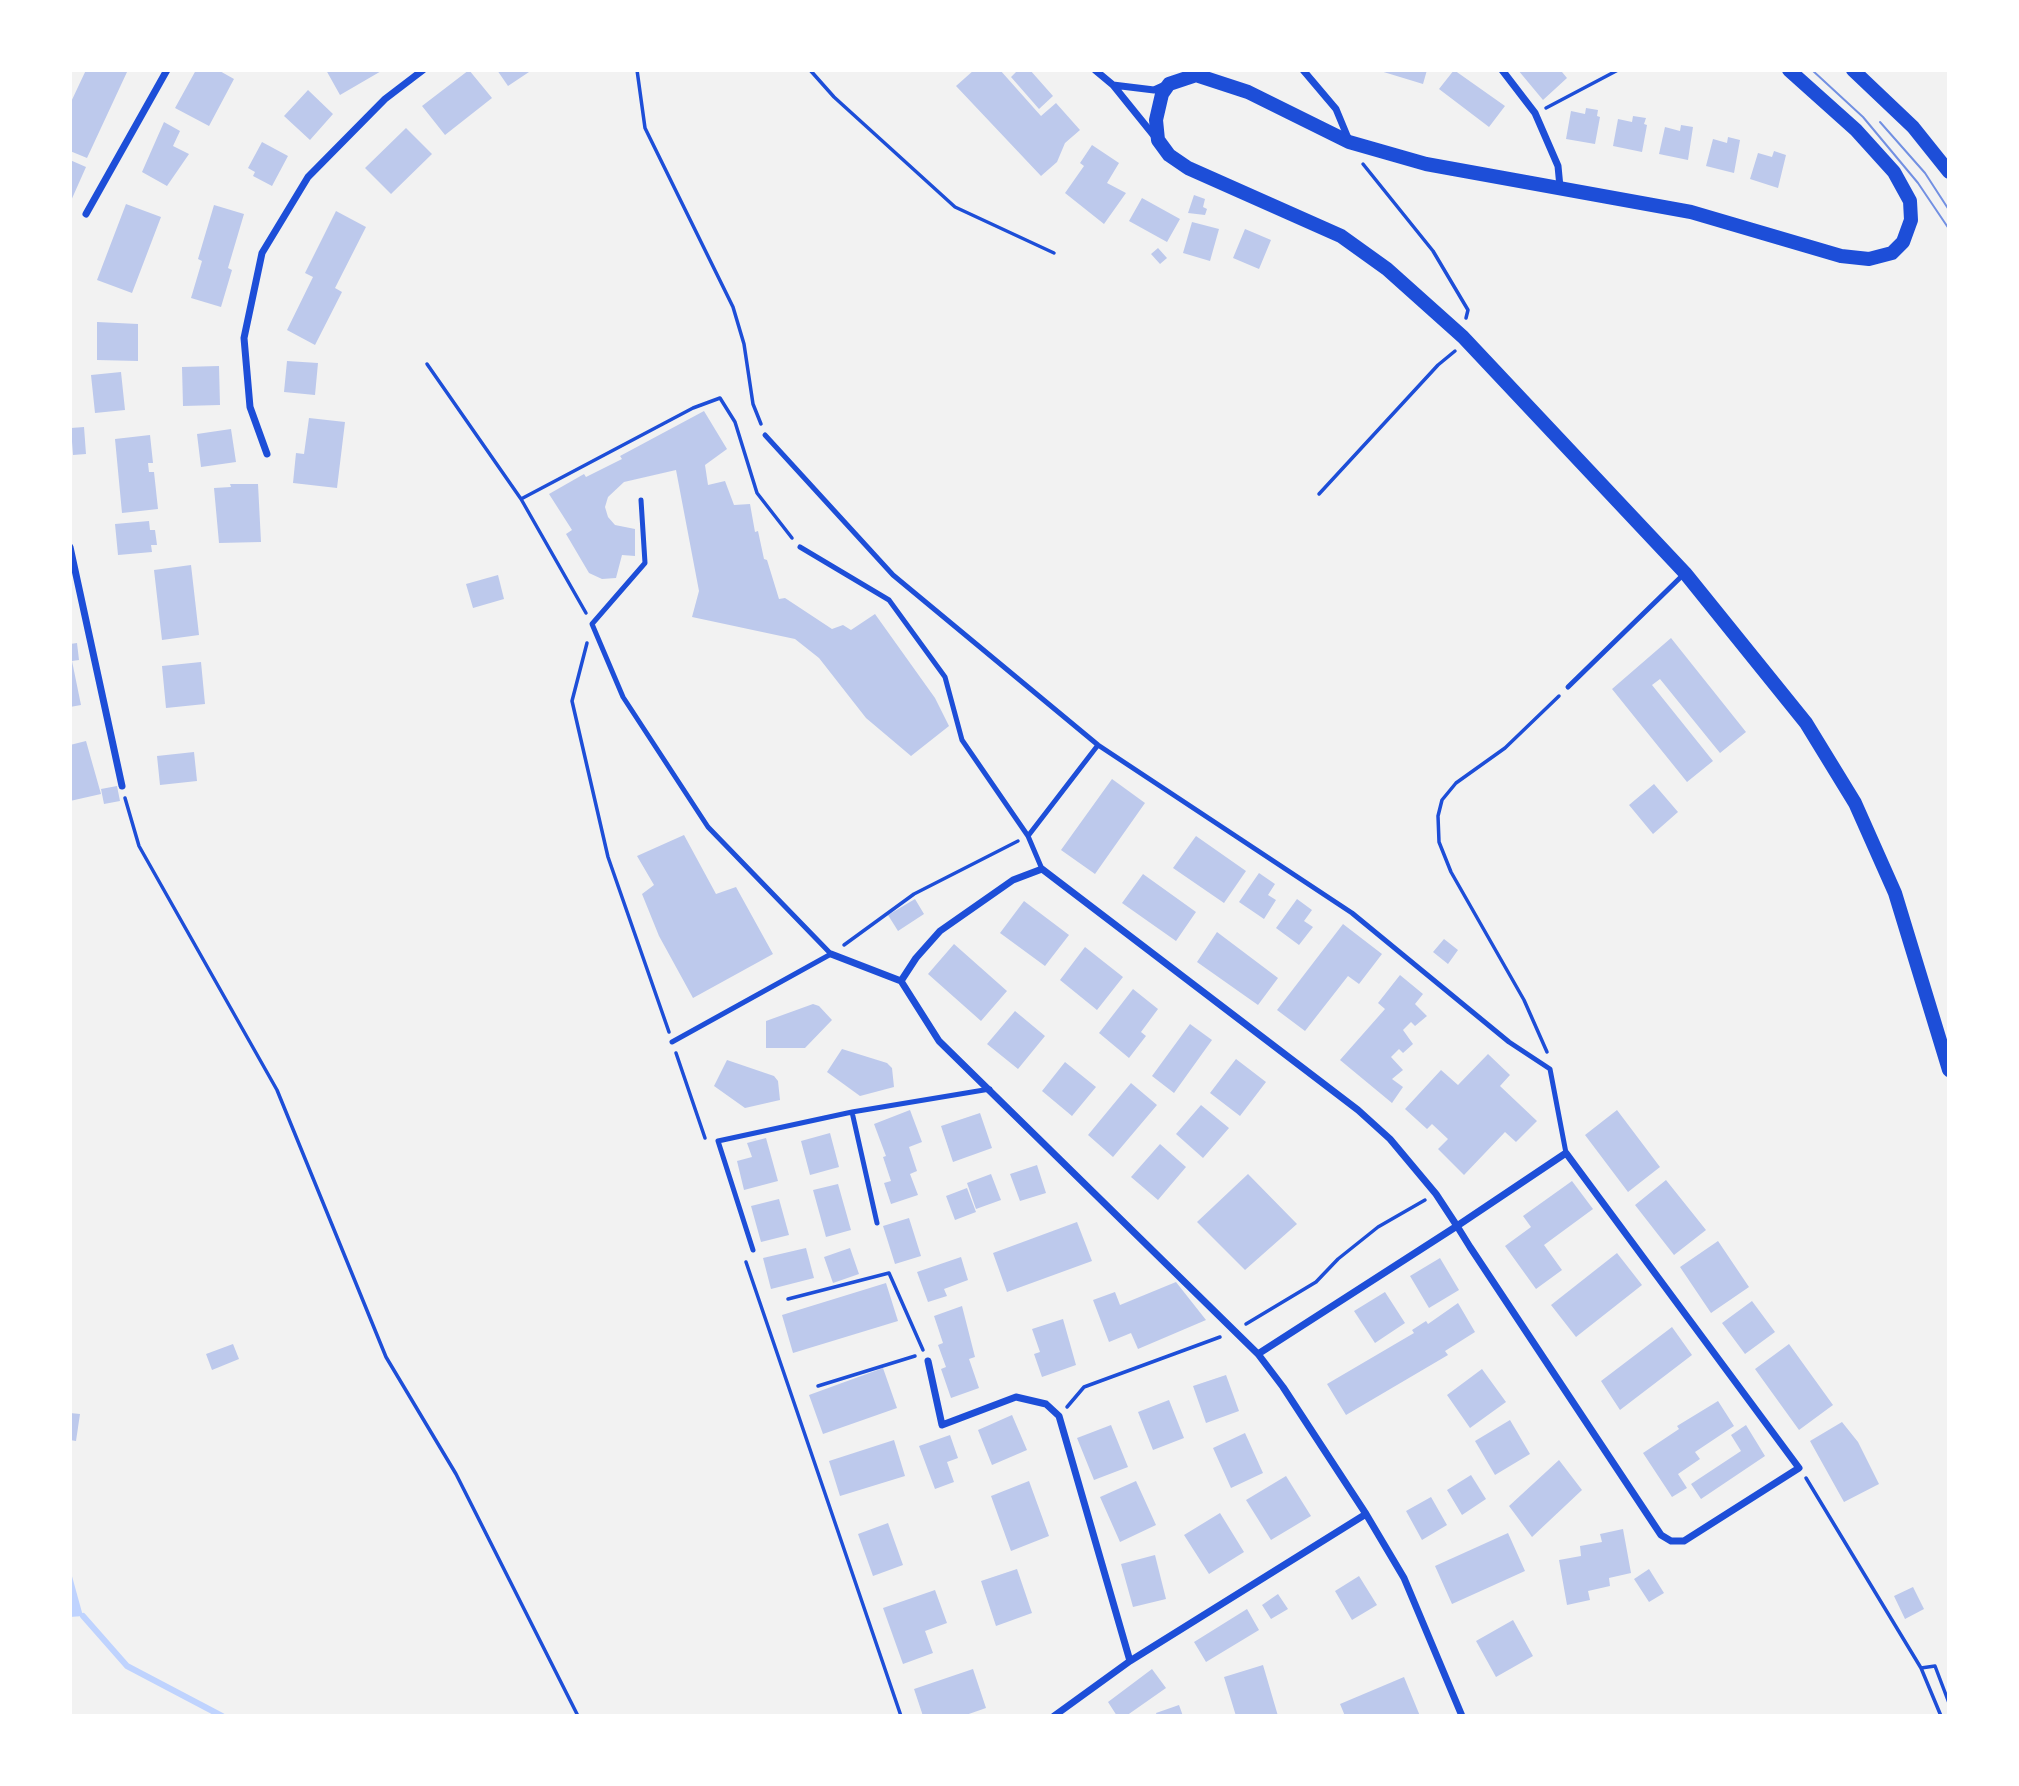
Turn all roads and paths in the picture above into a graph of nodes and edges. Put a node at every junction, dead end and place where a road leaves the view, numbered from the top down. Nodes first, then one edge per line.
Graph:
1 (167, 70) edge
2 (424, 70) edge
3 (637, 70) edge
4 (810, 70) edge
5 (1094, 70) edge
6 (1303, 70) edge
7 (1502, 70) edge
8 (1618, 70) edge
9 (1789, 70) edge
10 (1853, 70) edge
11 (1169, 84) junction
12 (1113, 85) junction
13 (1535, 113) junction
14 (1158, 140) junction
15 (1349, 142) junction
16 (1949, 172) edge
17 (1560, 187) junction
18 (86, 214) dead end
19 (1054, 253) dead end
20 (1465, 339) junction
21 (427, 364) dead end
22 (765, 435) joint
23 (267, 454) dead end
24 (1319, 494) dead end
25 (521, 499) junction
26 (641, 500) dead end
27 (70, 547) edge
28 (800, 547) joint
29 (1685, 573) junction
30 (592, 624) junction
31 (1569, 687) joint
32 (1098, 745) junction
33 (122, 786) joint
34 (1028, 836) junction
35 (1042, 869) junction
36 (831, 954) junction
37 (901, 981) junction
38 (672, 1042) dead end
39 (1547, 1047) dead end
40 (1949, 1070) edge
41 (989, 1089) junction
42 (852, 1112) junction
43 (1566, 1153) junction
44 (1436, 1194) junction
45 (877, 1223) dead end
46 (1457, 1226) junction
47 (753, 1250) dead end
48 (789, 1298) dead end
49 (1234, 1330) junction
50 (1258, 1354) junction
51 (928, 1362) dead end
52 (818, 1386) dead end
53 (1059, 1416) junction
54 (1799, 1468) junction
55 (1366, 1514) junction
56 (1130, 1661) junction
57 (1921, 1668) junction
58 (1949, 1703) edge
59 (578, 1716) edge
60 (1055, 1716) edge
61 (1462, 1716) edge
62 (1941, 1716) edge

1 - 18 street
2 - 23 street
3 - 22 path
4 - 19 path
5 - 12 street
6 - 15 street
7 - 13 street
8 - 13 path
9 - 17 main road
10 - 16 main road
11 - 12 street
11 - 14 main road
11 - 15 main road
12 - 14 street
13 - 17 street
14 - 20 main road
15 - 17 main road
15 - 20 path
20 - 24 path
20 - 29 main road
21 - 25 path
22 - 32 lane
25 - 28 path
25 - 30 path
26 - 30 lane
27 - 33 street
28 - 34 lane
29 - 31 lane
29 - 40 main road
30 - 36 lane
31 - 39 path
32 - 34 lane
32 - 43 lane
33 - 59 path
34 - 35 lane
34 - 36 path
35 - 37 street
35 - 44 street
36 - 37 street
36 - 38 lane
37 - 41 street
41 - 42 lane
41 - 49 street
42 - 45 lane
42 - 47 lane
43 - 46 street
43 - 54 street
44 - 46 street
44 - 49 path
46 - 50 street
46 - 54 street
48 - 52 path
49 - 50 street
49 - 53 path
50 - 55 street
51 - 53 street
53 - 56 street
54 - 57 path
55 - 56 street
55 - 61 street
56 - 60 street
57 - 58 path
57 - 62 path

